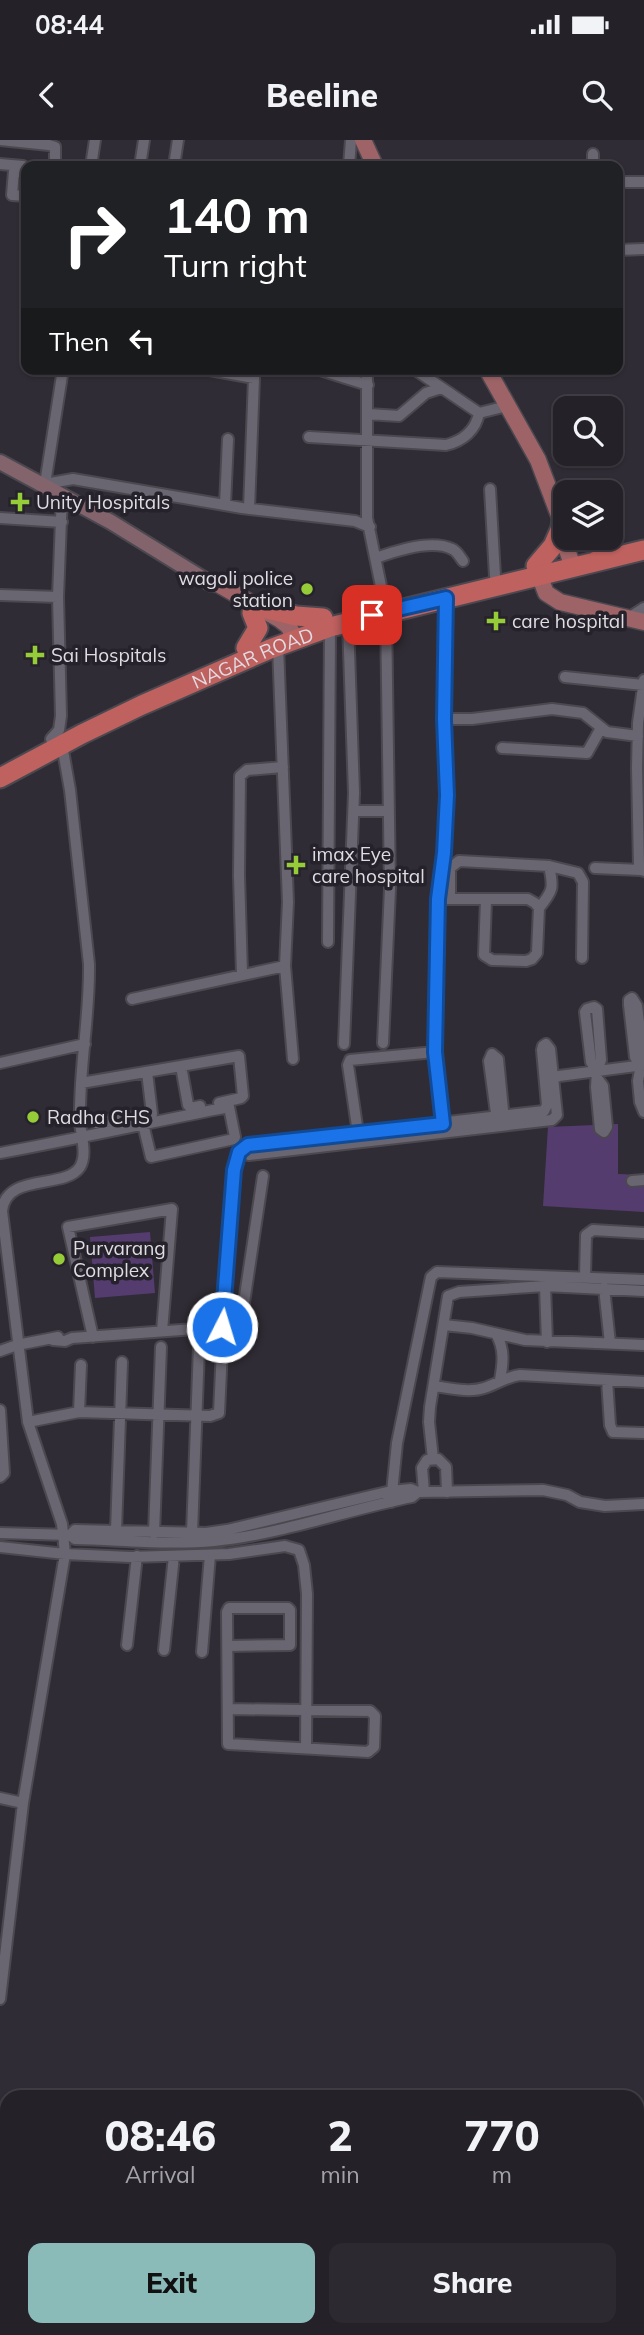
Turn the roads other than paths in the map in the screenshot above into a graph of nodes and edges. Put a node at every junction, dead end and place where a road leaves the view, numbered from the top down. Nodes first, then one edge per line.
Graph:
1 (0, 140) edge
2 (95, 140) edge
3 (144, 140) edge
4 (178, 140) edge
5 (351, 140) edge
6 (363, 140) edge
7 (593, 154) dead end
8 (55, 161) edge
9 (92, 161) edge
10 (141, 161) edge
11 (175, 161) edge
12 (349, 161) edge
13 (373, 161) edge
14 (593, 161) edge
15 (0, 164) edge
16 (21, 165) edge
17 (21, 172) edge
18 (623, 182) edge
19 (644, 182) edge
20 (21, 196) edge
21 (644, 249) edge
22 (623, 250) edge
23 (63, 375) edge
24 (241, 375) edge
25 (336, 375) edge
26 (367, 375) edge
27 (423, 375) edge
28 (490, 375) edge
29 (368, 385) junction
30 (441, 388) junction
31 (508, 406) junction
32 (479, 413) junction
33 (368, 414) junction
34 (309, 437) dead end
35 (229, 439) dead end
36 (368, 441) junction
37 (0, 462) edge
38 (45, 484) junction
39 (490, 489) dead end
40 (62, 494) junction
41 (553, 498) edge
42 (225, 505) junction
43 (249, 509) junction
44 (0, 518) edge
45 (62, 522) junction
46 (370, 527) junction
47 (644, 538) edge
48 (623, 544) edge
49 (553, 546) edge
50 (623, 548) edge
51 (562, 550) edge
52 (644, 550) edge
53 (376, 558) junction
54 (463, 561) dead end
55 (538, 570) junction
56 (495, 576) junction
57 (210, 583) joint
58 (0, 595) edge
59 (58, 597) junction
60 (446, 598) junction
61 (385, 607) junction
62 (644, 608) edge
63 (255, 610) junction
64 (627, 619) junction
65 (334, 622) junction
66 (644, 622) edge
67 (287, 638) junction
68 (246, 648) junction
69 (565, 677) dead end
70 (644, 683) edge
71 (444, 719) junction
72 (641, 723) edge
73 (601, 729) junction
74 (638, 736) junction
75 (56, 742) junction
76 (502, 748) dead end
77 (0, 766) edge
78 (283, 767) junction
79 (640, 768) edge
80 (0, 778) edge
81 (354, 811) junction
82 (389, 811) junction
83 (641, 827) edge
84 (549, 866) junction
85 (595, 868) dead end
86 (642, 871) edge
87 (438, 899) junction
88 (450, 899) junction
89 (486, 900) junction
90 (539, 908) junction
91 (328, 942) dead end
92 (582, 958) dead end
93 (285, 966) junction
94 (242, 974) junction
95 (132, 999) dead end
96 (383, 1042) dead end
97 (85, 1044) junction
98 (344, 1044) dead end
99 (435, 1052) junction
100 (293, 1059) dead end
101 (0, 1063) edge
102 (181, 1066) junction
103 (642, 1071) edge
104 (147, 1072) junction
105 (597, 1074) junction
106 (81, 1083) junction
107 (644, 1111) edge
108 (500, 1122) junction
109 (96, 1123) dead end
110 (143, 1124) junction
111 (443, 1128) junction
112 (353, 1137) junction
113 (81, 1138) junction
114 (0, 1153) edge
115 (263, 1176) dead end
116 (644, 1180) edge
117 (632, 1181) dead end
118 (12, 1193) junction
119 (0, 1195) edge
120 (644, 1233) edge
121 (585, 1277) junction
122 (644, 1280) edge
123 (545, 1286) junction
124 (604, 1288) junction
125 (644, 1291) edge
126 (444, 1325) junction
127 (162, 1331) junction
128 (496, 1335) junction
129 (93, 1337) junction
130 (547, 1342) junction
131 (610, 1343) junction
132 (17, 1345) junction
133 (644, 1345) edge
134 (161, 1347) dead end
135 (199, 1347) dead end
136 (0, 1351) edge
137 (122, 1362) dead end
138 (81, 1365) dead end
139 (500, 1380) junction
140 (607, 1380) junction
141 (644, 1382) edge
142 (434, 1387) junction
143 (0, 1410) edge
144 (79, 1412) junction
145 (159, 1413) junction
146 (120, 1414) junction
147 (195, 1415) junction
148 (28, 1422) junction
149 (644, 1433) edge
150 (433, 1459) junction
151 (0, 1477) edge
152 (421, 1492) junction
153 (447, 1492) junction
154 (391, 1496) junction
155 (644, 1504) edge
156 (116, 1531) junction
157 (0, 1533) edge
158 (154, 1533) junction
159 (192, 1533) junction
160 (67, 1535) junction
161 (0, 1547) edge
162 (65, 1554) junction
163 (210, 1555) junction
164 (137, 1556) junction
165 (174, 1556) junction
166 (290, 1637) junction
167 (306, 1637) junction
168 (127, 1644) dead end
169 (228, 1646) junction
170 (164, 1650) dead end
171 (202, 1652) dead end
172 (228, 1709) junction
173 (305, 1712) junction
174 (306, 1748) junction
175 (0, 1798) edge
176 (23, 1803) junction
177 (0, 1999) edge

1 - 8 street
2 - 9 street
3 - 10 street
4 - 11 street
5 - 12 street
6 - 13 main road
7 - 14 street
15 - 16 street
17 - 20 street
18 - 19 street
21 - 22 street
23 - 38 street
24 - 43 street
25 - 29 street
26 - 29 street
27 - 30 street
28 - 31 main road
29 - 33 street
30 - 32 street
30 - 33 street
31 - 32 street
31 - 41 main road
32 - 36 street
33 - 36 street
34 - 36 street
35 - 42 street
36 - 46 street
37 - 38 main road
38 - 40 main road
38 - 42 street
39 - 56 street
40 - 45 street
40 - 57 main road
42 - 43 street
43 - 46 street
44 - 45 street
45 - 59 street
46 - 53 street
47 - 48 highway, NAGAR ROAD
49 - 55 highway
50 - 52 highway, NAGAR ROAD
51 - 55 highway, NAGAR ROAD
53 - 54 street
53 - 61 street
55 - 56 highway, NAGAR ROAD
55 - 60 highway, NAGAR ROAD
55 - 64 main road
56 - 61 highway, NAGAR ROAD
57 - 63 main road
58 - 59 street
59 - 75 street
60 - 61 highway, NAGAR ROAD
60 - 71 street
61 - 65 highway, NAGAR ROAD
61 - 82 street
62 - 64 street
63 - 65 highway
63 - 67 main road
63 - 68 highway
64 - 66 main road
65 - 67 highway, NAGAR ROAD
65 - 81 street
65 - 91 street
67 - 68 highway, NAGAR ROAD
67 - 75 highway, NAGAR ROAD
67 - 78 street
68 - 75 highway, NAGAR ROAD
69 - 70 street
70 - 72 street
71 - 73 street
71 - 87 street
72 - 74 street
73 - 74 street
73 - 76 street
74 - 79 street
75 - 77 highway, NAGAR ROAD
75 - 80 highway, NAGAR ROAD
75 - 97 street
78 - 93 street
78 - 94 street
79 - 83 street
81 - 82 street
81 - 98 street
82 - 96 street
83 - 86 street
84 - 88 street
84 - 90 street
84 - 92 street
85 - 86 street
87 - 88 street
87 - 99 street
88 - 89 street
89 - 90 street
89 - 90 street
93 - 94 street
93 - 100 street
94 - 95 street
97 - 101 street
97 - 106 street
99 - 111 street
99 - 112 street
102 - 102 street
102 - 104 street
103 - 103 street
103 - 105 street
103 - 107 street
104 - 106 street
104 - 109 street
105 - 105 street
105 - 108 street
106 - 113 street
108 - 108 street
108 - 111 street
110 - 110 street
110 - 113 street
111 - 112 street
112 - 127 street
113 - 114 street
113 - 118 street
115 - 147 street
116 - 117 street
118 - 119 street
118 - 132 street
120 - 121 street
121 - 122 street
121 - 154 street
123 - 124 street
123 - 126 street
123 - 130 street
124 - 125 street
124 - 131 street
126 - 128 street
126 - 142 street
127 - 129 street
127 - 129 street
128 - 130 street
128 - 139 street
129 - 132 street
130 - 131 street
131 - 133 street
132 - 136 street
132 - 148 street
134 - 145 street
135 - 147 street
137 - 146 street
138 - 144 street
139 - 140 street
139 - 142 street
140 - 141 street
140 - 149 street
142 - 150 street
143 - 151 street
144 - 146 street
144 - 148 street
145 - 146 street
145 - 147 street
145 - 158 street
146 - 156 street
147 - 159 street
148 - 160 street
150 - 152 street
150 - 153 street
152 - 153 street
152 - 154 street
153 - 155 street
154 - 159 street
154 - 160 street
156 - 158 street
156 - 160 street
157 - 160 street
158 - 159 street
160 - 162 street
161 - 162 street
162 - 164 street
162 - 176 street
163 - 165 street
163 - 167 street
163 - 171 street
164 - 165 street
164 - 168 street
165 - 170 street
166 - 167 street
166 - 169 street
166 - 169 street
167 - 173 street
169 - 172 street
172 - 173 street
172 - 174 street
173 - 174 street
173 - 174 street
175 - 176 street
176 - 177 street

